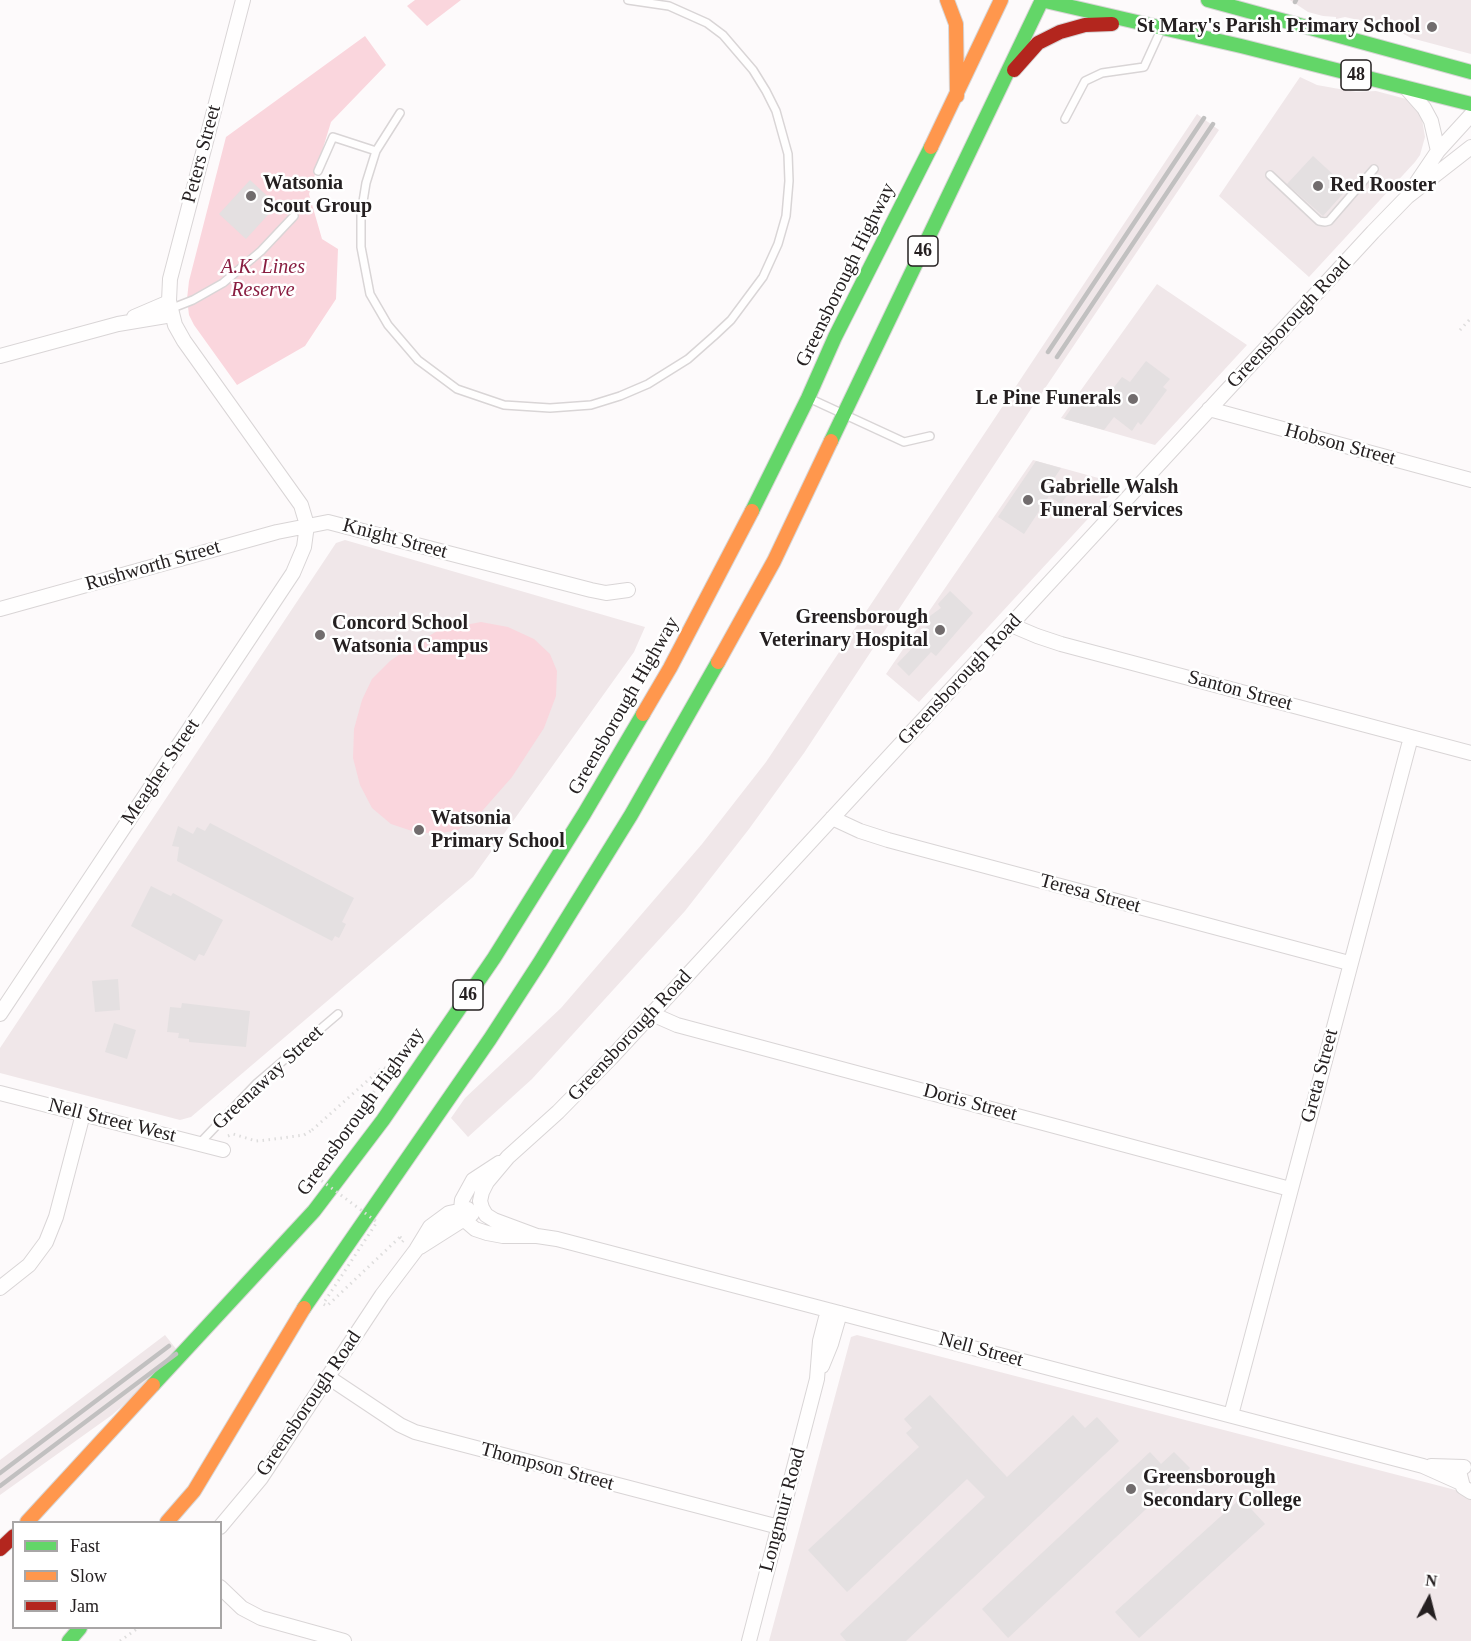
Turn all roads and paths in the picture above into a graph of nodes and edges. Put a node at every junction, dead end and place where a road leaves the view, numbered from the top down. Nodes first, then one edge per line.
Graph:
1 (243, 0) edge
2 (628, 0) edge
3 (947, 0) edge
4 (1001, 0) edge
5 (1042, 0) edge
6 (1208, 0) edge
7 (1140, 22) junction
8 (1163, 27) junction
9 (1471, 72) edge
10 (1002, 86) junction
11 (1406, 87) junction
12 (957, 96) junction
13 (1471, 104) edge
14 (400, 113) dead end
15 (1471, 115) edge
16 (1065, 119) dead end
17 (1471, 147) edge
18 (376, 151) junction
19 (1438, 151) junction
20 (1374, 170) dead end
21 (318, 171) dead end
22 (1270, 175) dead end
23 (1407, 198) junction
24 (294, 216) dead end
25 (170, 309) junction
26 (1471, 318) edge
27 (1460, 330) dead end
28 (0, 356) edge
29 (808, 398) junction
30 (1209, 409) junction
31 (844, 415) junction
32 (930, 436) dead end
33 (1471, 480) edge
34 (307, 525) junction
35 (628, 590) dead end
36 (0, 609) edge
37 (1011, 625) junction
38 (1411, 737) junction
39 (1471, 753) edge
40 (832, 818) junction
41 (1349, 963) junction
42 (0, 1014) edge
43 (338, 1014) dead end
44 (652, 1014) junction
45 (0, 1093) edge
46 (83, 1114) junction
47 (199, 1143) junction
48 (224, 1143) joint
49 (508, 1157) junction
50 (1290, 1189) junction
51 (482, 1208) junction
52 (463, 1214) junction
53 (537, 1236) junction
54 (400, 1237) dead end
55 (0, 1288) edge
56 (834, 1312) junction
57 (328, 1377) junction
58 (1231, 1415) junction
59 (1468, 1465) edge
60 (1423, 1466) junction
61 (1466, 1488) edge
62 (28, 1521) edge
63 (168, 1521) edge
64 (222, 1525) edge
65 (779, 1527) junction
66 (12, 1538) edge
67 (0, 1549) edge
68 (222, 1589) edge
69 (79, 1629) edge
70 (137, 1629) edge
71 (69, 1641) edge
72 (120, 1641) edge
73 (344, 1641) edge
74 (749, 1641) edge

1 - 25 street, Peters Street
2 - 18 lane
3 - 12 main road
4 - 12 main road, Greensborough Highway / 46
5 - 7 main road, 48
5 - 10 main road, 46
6 - 9 main road, 48
7 - 8 main road, 48
7 - 10 main road
8 - 11 main road, 48
8 - 16 lane
10 - 31 main road, 46
11 - 13 main road, 48
11 - 19 street
12 - 29 main road, Greensborough Highway / 46
14 - 18 lane
15 - 19 street, Greensborough Road
17 - 23 street, Greensborough Road
18 - 21 lane
19 - 23 street, Greensborough Road
20 - 22 lane
23 - 30 street, Greensborough Road
24 - 25 lane
25 - 28 street
25 - 34 street
26 - 27 path
29 - 31 lane
29 - 62 main road, Greensborough Highway / 46
30 - 33 street, Hobson Street
30 - 37 street, Greensborough Road
31 - 32 lane
31 - 63 main road, 46
34 - 35 street, Knight Street
34 - 36 street, Rushworth Street
34 - 42 street, Meagher Street
37 - 38 street, Santon Street
37 - 40 street, Greensborough Road
38 - 39 street, Santon Street
38 - 41 street, Greta Street
40 - 41 street, Teresa Street
40 - 44 street, Greensborough Road
41 - 50 street, Greta Street
43 - 47 lane, Greenaway Street
44 - 49 street, Greensborough Road
44 - 50 street, Doris Street
45 - 46 street, Nell Street West
46 - 47 street, Nell Street West
46 - 55 street
47 - 48 street, Nell Street West
48 - 54 path, bridge
49 - 51 street, Greensborough Road
49 - 52 street, Greensborough Road
50 - 58 street, Greta Street
51 - 52 street, Greensborough Road
51 - 53 street, Nell Street
52 - 53 street, Nell Street
52 - 57 street, Greensborough Road
53 - 56 street, Nell Street
56 - 58 street, Nell Street
56 - 65 street, Longmuir Road
57 - 64 street, Greensborough Road
57 - 65 street, Thompson Street
58 - 60 street, Nell Street
59 - 60 street, Nell Street
59 - 61 street
60 - 61 street, Nell Street
65 - 74 street, Longmuir Road
66 - 67 main road
68 - 73 street
69 - 71 main road
70 - 72 path

